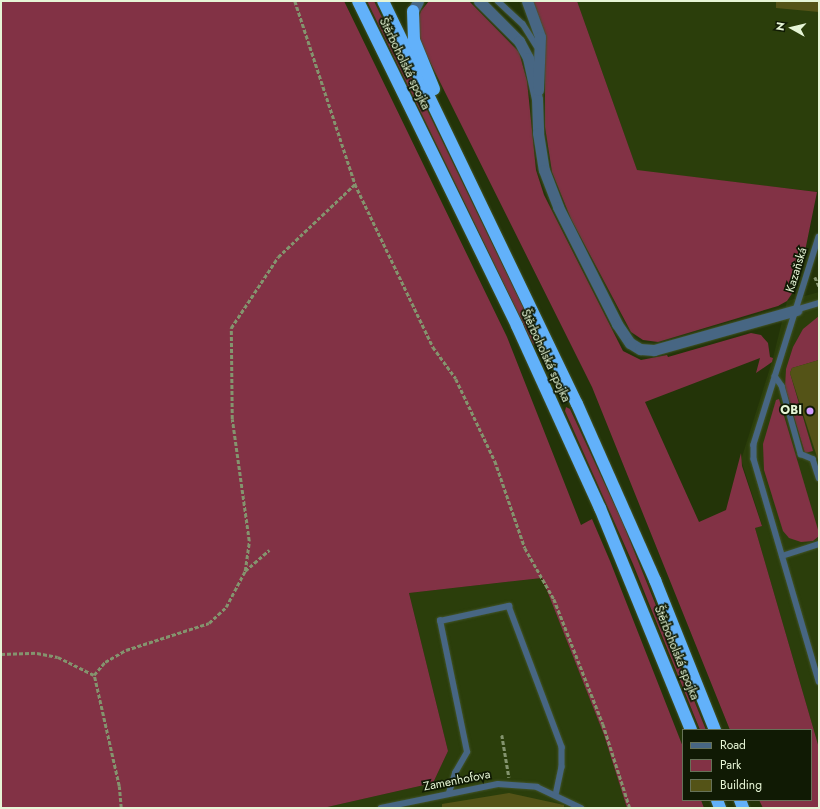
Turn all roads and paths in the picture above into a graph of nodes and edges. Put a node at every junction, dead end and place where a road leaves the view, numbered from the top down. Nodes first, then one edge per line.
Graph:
1 (295, 1) edge
2 (358, 1) edge
3 (383, 1) edge
4 (479, 1) edge
5 (498, 1) edge
6 (527, 1) edge
7 (415, 4) edge
8 (541, 60) junction
9 (537, 99) junction
10 (355, 184) junction
11 (475, 191) junction
12 (819, 237) edge
13 (819, 304) edge
14 (796, 310) junction
15 (776, 376) junction
16 (819, 478) edge
17 (819, 544) edge
18 (269, 550) dead end
19 (782, 556) junction
20 (245, 571) junction
21 (1, 654) edge
22 (94, 675) junction
23 (819, 682) edge
24 (691, 729) edge
25 (715, 729) edge
26 (502, 735) dead end
27 (510, 785) junction
28 (449, 793) junction
29 (556, 795) junction
30 (120, 808) edge
31 (381, 808) edge
32 (581, 808) edge
33 (630, 808) edge

1 - 10 path
2 - 24 highway, Štěrboholská spojka
3 - 11 highway, Štěrboholská spojka
4 - 9 street
5 - 8 lane
6 - 8 street
7 - 11 highway
8 - 9 street
9 - 14 street
10 - 20 path
10 - 33 path
11 - 25 highway, Štěrboholská spojka
12 - 14 lane, Kazaňská
13 - 14 lane
14 - 15 lane, Kazaňská
15 - 16 lane
15 - 19 lane, Kazaňská
17 - 19 lane
18 - 20 path
19 - 23 lane, Kazaňská
20 - 22 path
21 - 22 path
22 - 30 path
26 - 27 path
27 - 28 lane, Zamenhofova
27 - 29 lane, Zamenhofova
28 - 29 lane
28 - 31 lane, Zamenhofova
29 - 32 lane, Zamenhofova

